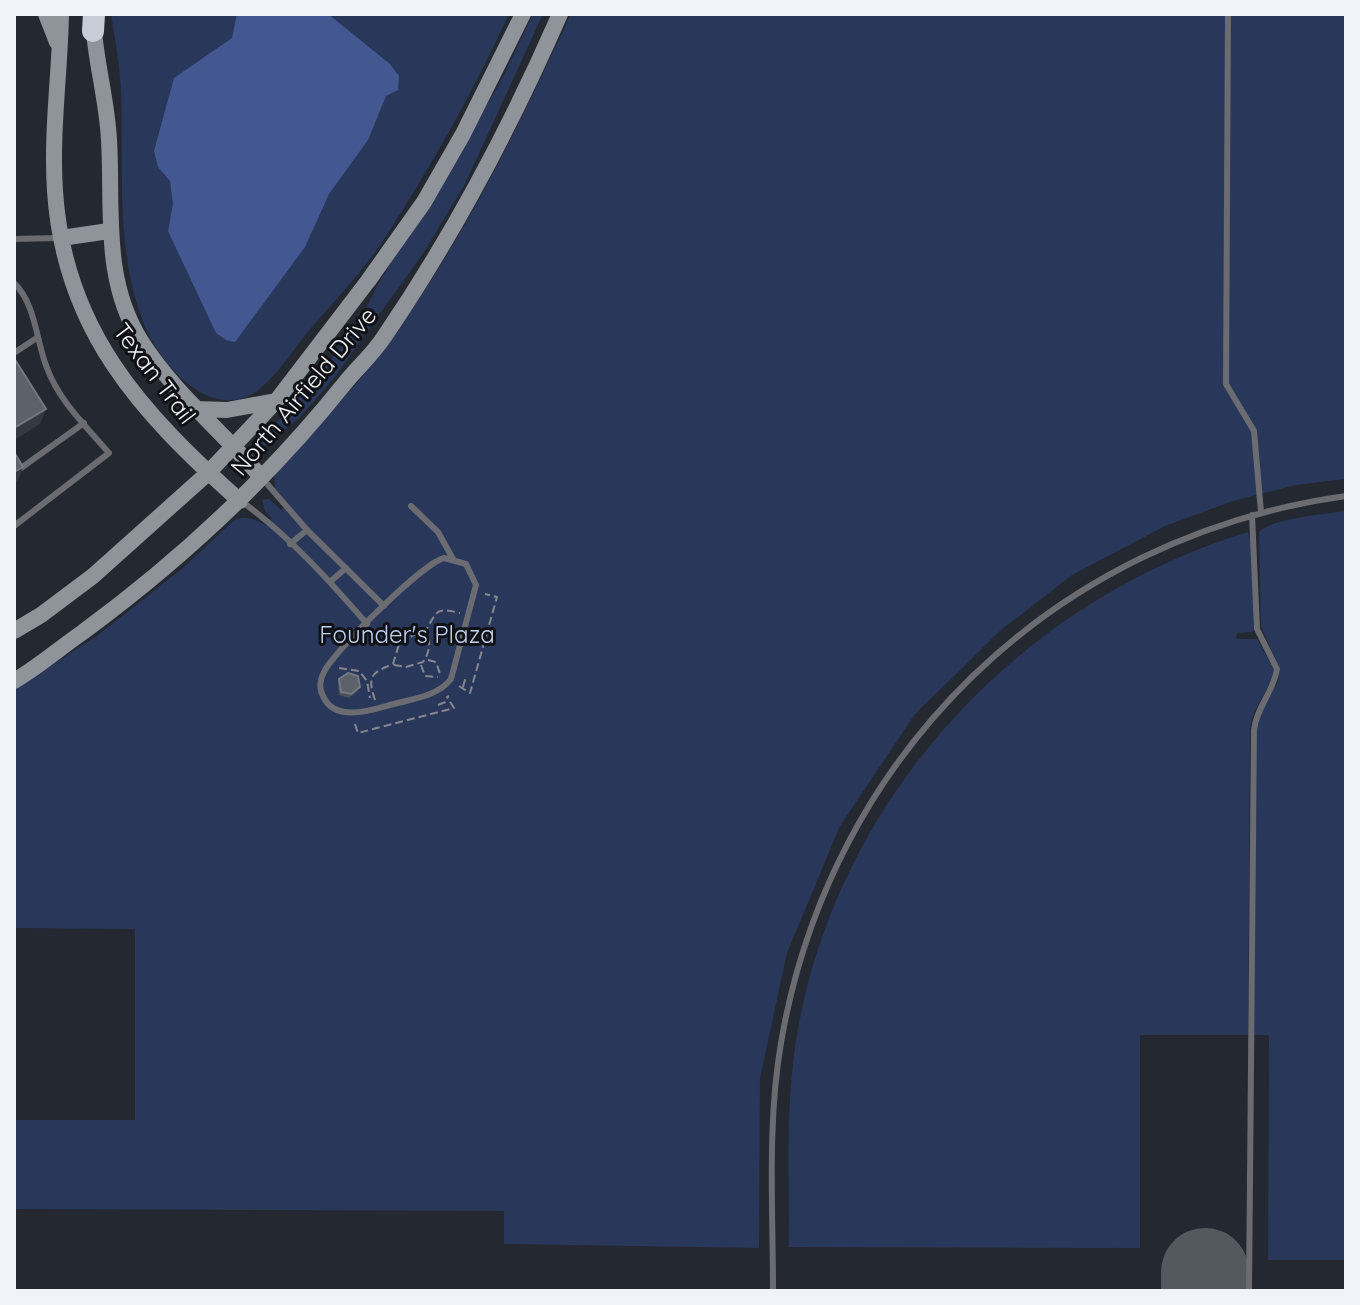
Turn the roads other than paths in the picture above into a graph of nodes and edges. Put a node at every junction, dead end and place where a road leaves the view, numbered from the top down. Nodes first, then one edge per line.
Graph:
1 (46, 14) edge
2 (61, 14) edge
3 (523, 14) edge
4 (560, 14) edge
5 (1228, 14) edge
6 (93, 20) edge
7 (60, 54) junction
8 (109, 231) junction
9 (61, 238) junction
10 (14, 239) edge
11 (14, 283) edge
12 (38, 337) junction
13 (14, 353) edge
14 (277, 400) junction
15 (196, 409) junction
16 (84, 423) junction
17 (234, 445) junction
18 (21, 468) edge
19 (208, 473) junction
20 (261, 477) junction
21 (1346, 496) edge
22 (240, 501) junction
23 (411, 506) dead end
24 (1261, 512) junction
25 (1252, 515) junction
26 (14, 526) edge
27 (307, 530) junction
28 (290, 544) junction
29 (453, 559) junction
30 (346, 568) junction
31 (330, 582) junction
32 (384, 606) junction
33 (367, 624) junction
34 (14, 631) edge
35 (14, 681) edge
36 (773, 1291) edge
37 (1249, 1291) edge

1 - 7 main road
2 - 7 main road, Texan Trail
3 - 14 main road, North Airfield Drive
4 - 20 main road, North Airfield Drive
5 - 24 lane
6 - 8 main road, Texan Trail
7 - 9 main road, Texan Trail
8 - 9 main road
8 - 15 main road, Texan Trail
9 - 10 lane
9 - 19 main road, Texan Trail
11 - 12 lane
12 - 13 lane
12 - 16 lane
14 - 15 main road
14 - 17 main road, North Airfield Drive
15 - 17 main road, Texan Trail
16 - 18 lane
16 - 26 lane
17 - 19 main road, North Airfield Drive
17 - 20 main road, Texan Trail
19 - 22 main road, Texan Trail
19 - 34 main road, North Airfield Drive
20 - 22 main road, North Airfield Drive
20 - 27 lane
21 - 24 lane
22 - 28 lane
22 - 35 main road, North Airfield Drive
23 - 29 lane
24 - 25 lane
25 - 36 lane
25 - 37 lane
27 - 28 lane
27 - 30 lane
28 - 31 lane
29 - 32 lane
29 - 33 lane
30 - 31 lane
30 - 32 lane
31 - 33 lane
32 - 33 lane

